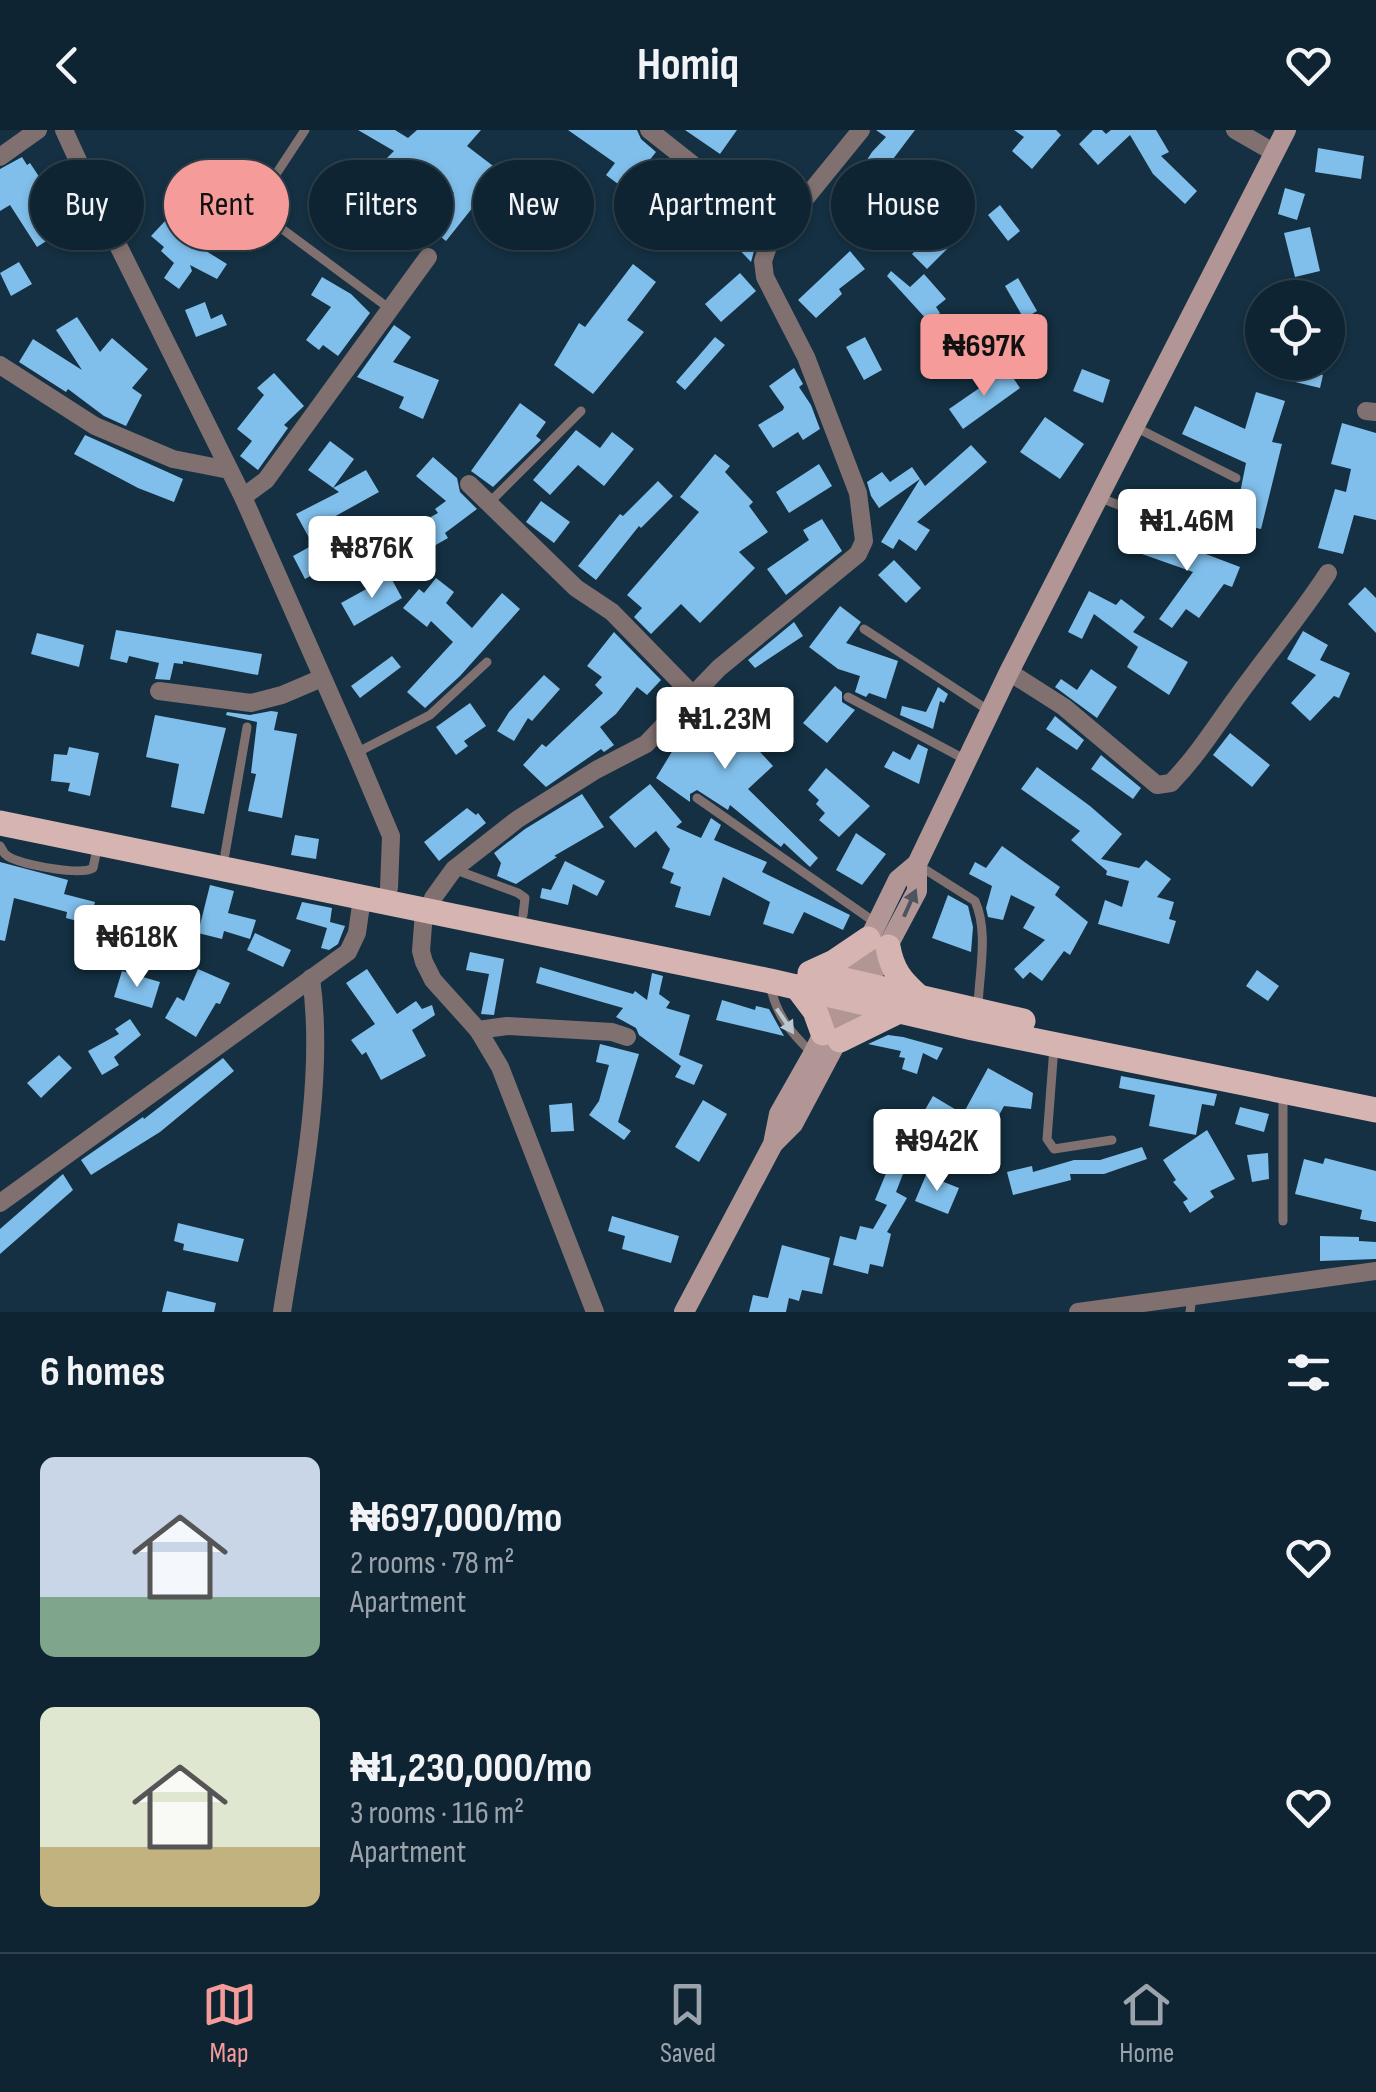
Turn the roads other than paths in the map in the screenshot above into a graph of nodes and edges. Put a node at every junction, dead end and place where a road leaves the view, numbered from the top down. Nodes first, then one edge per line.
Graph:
1 (38, 130) edge
2 (64, 130) edge
3 (305, 130) edge
4 (648, 130) edge
5 (862, 130) edge
6 (1235, 130) edge
7 (1286, 130) edge
8 (1275, 153) junction
9 (0, 157) edge
10 (686, 160) edge
11 (811, 191) edge
12 (767, 250) edge
13 (428, 257) dead end
14 (390, 309) junction
15 (0, 365) edge
16 (581, 411) dead end
17 (1135, 426) junction
18 (229, 470) junction
19 (1236, 478) dead end
20 (468, 484) dead end
21 (243, 496) junction
22 (1098, 498) junction
23 (488, 504) junction
24 (1224, 546) dead end
25 (1328, 574) dead end
26 (864, 629) dead end
27 (487, 662) dead end
28 (1009, 672) junction
29 (322, 678) junction
30 (159, 691) dead end
31 (693, 695) junction
32 (848, 697) dead end
33 (990, 712) junction
34 (247, 728) dead end
35 (356, 752) junction
36 (968, 761) junction
37 (697, 798) dead end
38 (0, 808) edge
39 (0, 823) edge
40 (98, 844) junction
41 (0, 846) edge
42 (225, 854) junction
43 (917, 864) junction
44 (454, 868) junction
45 (390, 888) junction
46 (362, 898) junction
47 (428, 905) junction
48 (523, 915) junction
49 (878, 936) junction
50 (311, 978) junction
51 (804, 980) junction
52 (770, 981) junction
53 (854, 991) junction
54 (908, 1004) junction
55 (978, 1010) junction
56 (478, 1030) junction
57 (627, 1037) dead end
58 (825, 1042) junction
59 (1054, 1044) junction
60 (1283, 1092) junction
61 (1376, 1093) edge
62 (1376, 1110) edge
63 (1112, 1140) dead end
64 (773, 1144) junction
65 (0, 1203) edge
66 (1283, 1221) dead end
67 (1376, 1271) edge
68 (1191, 1304) edge
69 (282, 1312) edge
70 (595, 1312) edge
71 (684, 1312) edge
72 (1078, 1312) edge

1 - 9 street
2 - 18 street
3 - 14 lane
4 - 10 street
5 - 11 street
6 - 8 street
7 - 8 main road
8 - 17 main road
12 - 31 street
13 - 14 street
14 - 21 street
15 - 18 street
16 - 23 lane
17 - 19 lane
17 - 22 main road
18 - 21 street
20 - 23 street
21 - 29 street
22 - 24 lane
22 - 28 main road
23 - 31 street
25 - 28 street
26 - 33 lane
27 - 35 lane
28 - 33 main road
29 - 30 street
29 - 35 street
31 - 44 street
32 - 36 lane
33 - 36 main road
34 - 42 lane
35 - 45 street
36 - 43 main road
37 - 49 lane
38 - 42 main road
39 - 40 main road
40 - 41 lane
40 - 46 main road
42 - 45 main road
43 - 49 main road
43 - 55 lane
44 - 47 street
44 - 48 lane
45 - 47 main road
46 - 47 main road
46 - 50 street
47 - 48 main road
47 - 52 main road
47 - 56 street
48 - 51 main road
49 - 51 main road
49 - 53 main road
49 - 54 main road
50 - 65 street
50 - 69 street
51 - 52 main road
51 - 53 main road
51 - 58 main road
52 -> 58 lane
53 - 54 main road
53 - 58 main road
54 - 55 main road
54 - 58 main road
54 - 59 main road
55 - 61 main road
56 - 57 street
56 - 70 street
58 - 64 main road
58 - 64 main road
59 - 60 main road
59 - 63 lane
60 - 62 main road
60 - 66 lane
64 - 71 main road
67 - 68 street
68 - 72 street

